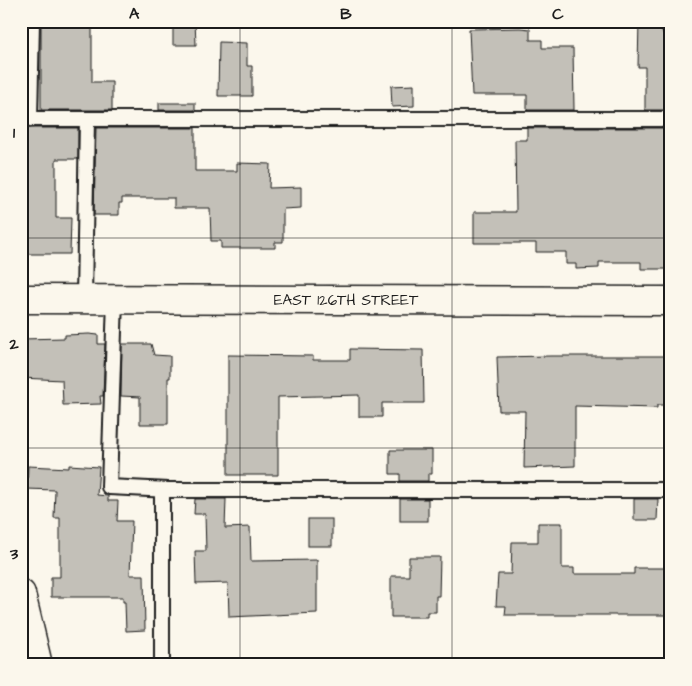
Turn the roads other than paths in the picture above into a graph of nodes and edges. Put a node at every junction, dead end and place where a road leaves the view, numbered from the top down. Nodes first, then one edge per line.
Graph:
1 (32, 21) edge
2 (87, 119) junction
3 (671, 119) edge
4 (21, 299) edge
5 (84, 299) junction
6 (115, 299) junction
7 (671, 300) edge
8 (162, 490) junction
9 (671, 490) edge
10 (21, 594) edge
11 (38, 665) edge
12 (162, 665) edge

1 - 2 lane
2 - 3 lane
2 - 5 lane
4 - 5 street, EAST 126TH STREET
5 - 6 street, EAST 126TH STREET
6 - 7 street, EAST 126TH STREET
6 - 8 lane
8 - 9 lane
8 - 12 lane
10 - 11 street

